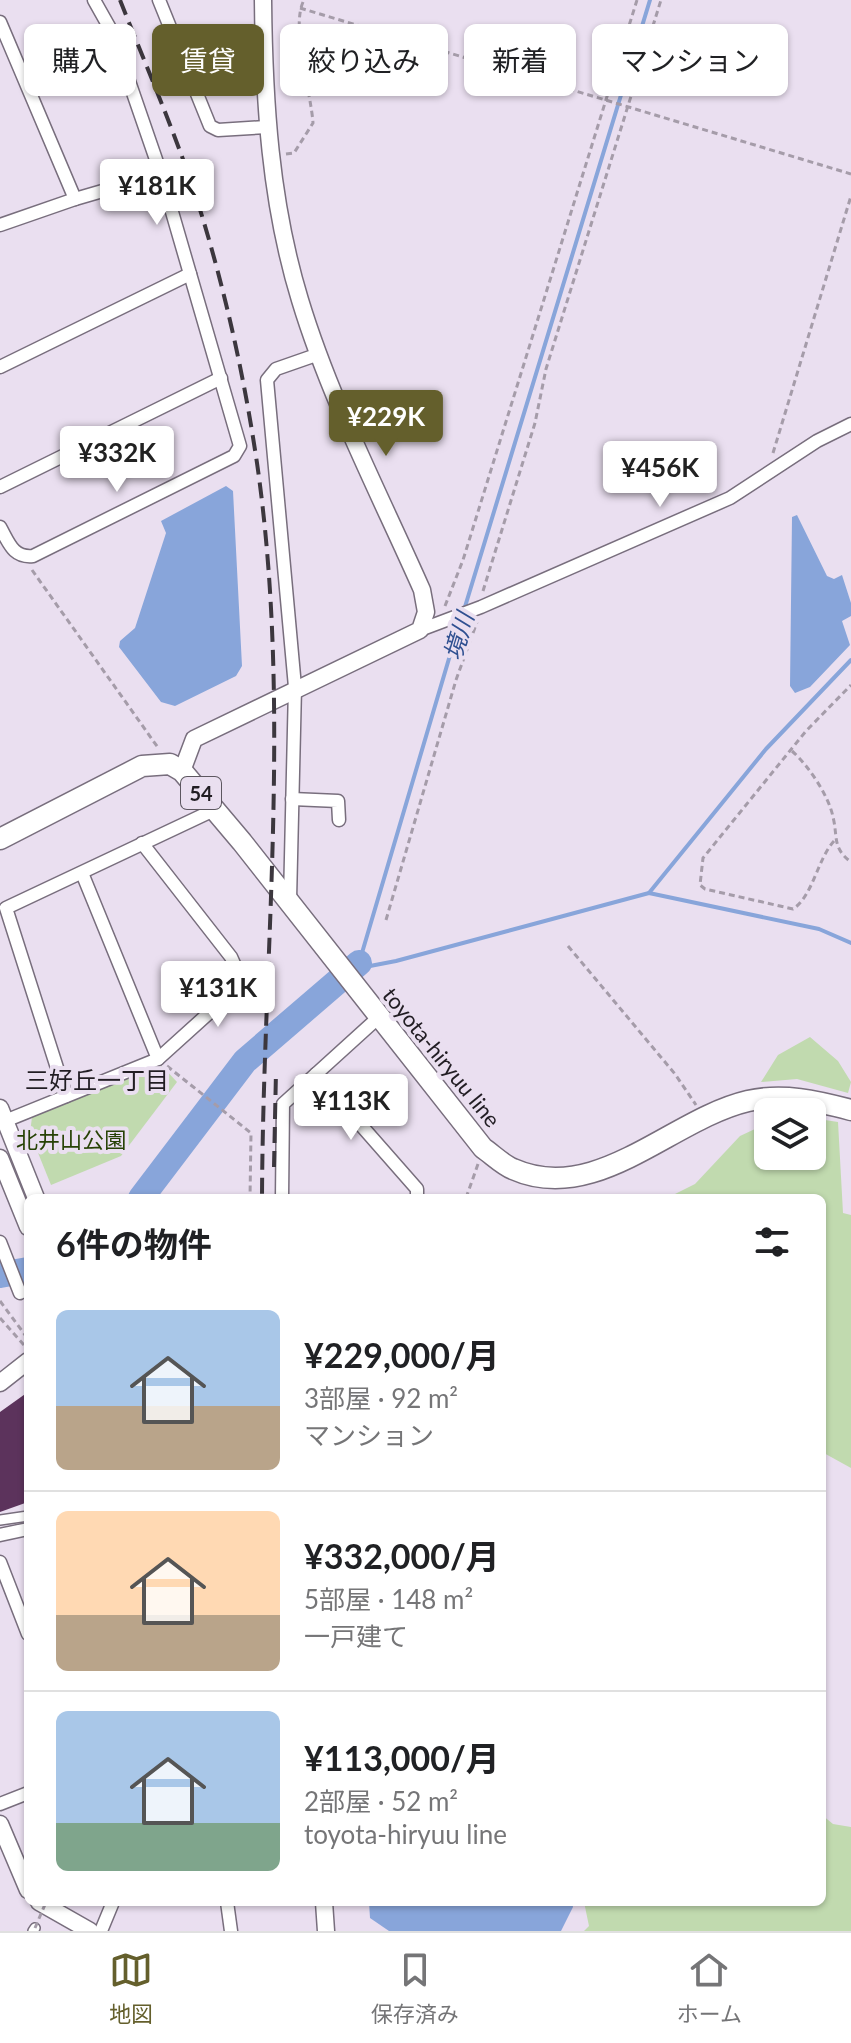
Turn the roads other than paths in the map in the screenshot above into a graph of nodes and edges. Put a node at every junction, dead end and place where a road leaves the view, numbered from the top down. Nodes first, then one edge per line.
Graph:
1 (94, 0) edge
2 (159, 0) edge
3 (263, 0) edge
4 (0, 22) edge
5 (266, 127) junction
6 (161, 174) junction
7 (75, 199) junction
8 (0, 225) edge
9 (190, 274) junction
10 (319, 354) junction
11 (0, 367) edge
12 (221, 378) junction
13 (851, 424) edge
14 (0, 487) edge
15 (0, 527) edge
16 (420, 630) junction
17 (295, 687) junction
18 (176, 768) junction
19 (292, 799) junction
20 (216, 809) junction
21 (339, 820) dead end
22 (0, 839) edge
23 (142, 843) junction
24 (82, 873) junction
25 (290, 903) junction
26 (380, 1016) junction
27 (158, 1059) junction
28 (316, 1074) junction
29 (66, 1096) junction
30 (851, 1110) edge
31 (2, 1117) edge
32 (0, 1158) edge
33 (34, 1194) edge
34 (282, 1194) edge
35 (417, 1194) edge
36 (24, 1217) edge
37 (0, 1242) edge
38 (20, 1293) dead end
39 (24, 1355) edge
40 (0, 1383) edge
41 (24, 1517) edge
42 (0, 1520) edge
43 (24, 1530) edge
44 (0, 1535) edge
45 (0, 1562) edge
46 (24, 1624) edge
47 (24, 1795) edge
48 (0, 1804) edge
49 (0, 1824) edge
50 (24, 1881) edge
51 (46, 1906) edge
52 (111, 1906) edge
53 (228, 1906) edge
54 (324, 1906) edge
55 (90, 1931) edge
56 (101, 1931) edge
57 (231, 1931) edge
58 (326, 1931) edge

1 - 6 street
2 - 5 street
3 - 5 street
4 - 7 street
5 - 10 street
6 - 7 street
6 - 9 street
7 - 8 street
9 - 11 street
9 - 12 street
10 - 16 street
10 - 17 street
12 - 14 street
12 - 15 street
13 - 16 street
16 - 17 street
17 - 18 street
17 - 19 street
18 - 20 main road, toyota-hiryuu line / 54
18 - 22 main road, 54
19 - 21 street
19 - 25 street
20 - 23 street
20 - 25 main road, toyota-hiryuu line / 54
23 - 24 street
23 - 27 street
24 - 27 street
24 - 29 street
25 - 26 main road, toyota-hiryuu line / 54
26 - 28 street
26 - 30 main road, toyota-hiryuu line / 54
27 - 29 street
28 - 34 street
28 - 35 street
29 - 31 street
31 - 33 street
32 - 36 street
37 - 38 street
39 - 40 street
41 - 42 street
43 - 44 street
45 - 46 street
47 - 48 street
49 - 50 street
51 - 55 street
52 - 56 street
53 - 57 street
54 - 58 street

